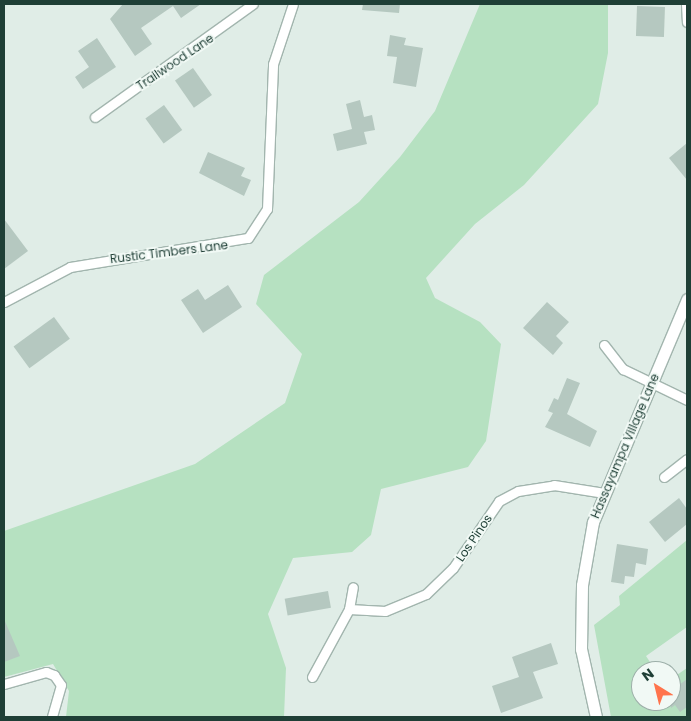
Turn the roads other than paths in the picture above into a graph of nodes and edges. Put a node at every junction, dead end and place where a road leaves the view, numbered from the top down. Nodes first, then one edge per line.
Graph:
1 (253, 4) edge
2 (293, 4) edge
3 (686, 4) edge
4 (687, 22) edge
5 (95, 117) dead end
6 (687, 299) edge
7 (4, 302) edge
8 (604, 345) dead end
9 (652, 384) junction
10 (687, 400) edge
11 (687, 460) edge
12 (664, 477) dead end
13 (604, 492) junction
14 (353, 587) dead end
15 (349, 609) junction
16 (312, 678) dead end
17 (4, 684) edge
18 (52, 717) edge
19 (596, 717) edge

1 - 5 street, Trailwood Lane
2 - 7 street, Rustic Timbers Lane
3 - 4 street
6 - 9 street, Hassayampa Village Lane
8 - 9 street
9 - 10 street
9 - 13 street, Hassayampa Village Lane
11 - 12 street
13 - 15 street, Los Pinos
13 - 19 street, Hassayampa Village Lane
14 - 15 street
15 - 16 street
17 - 18 street

